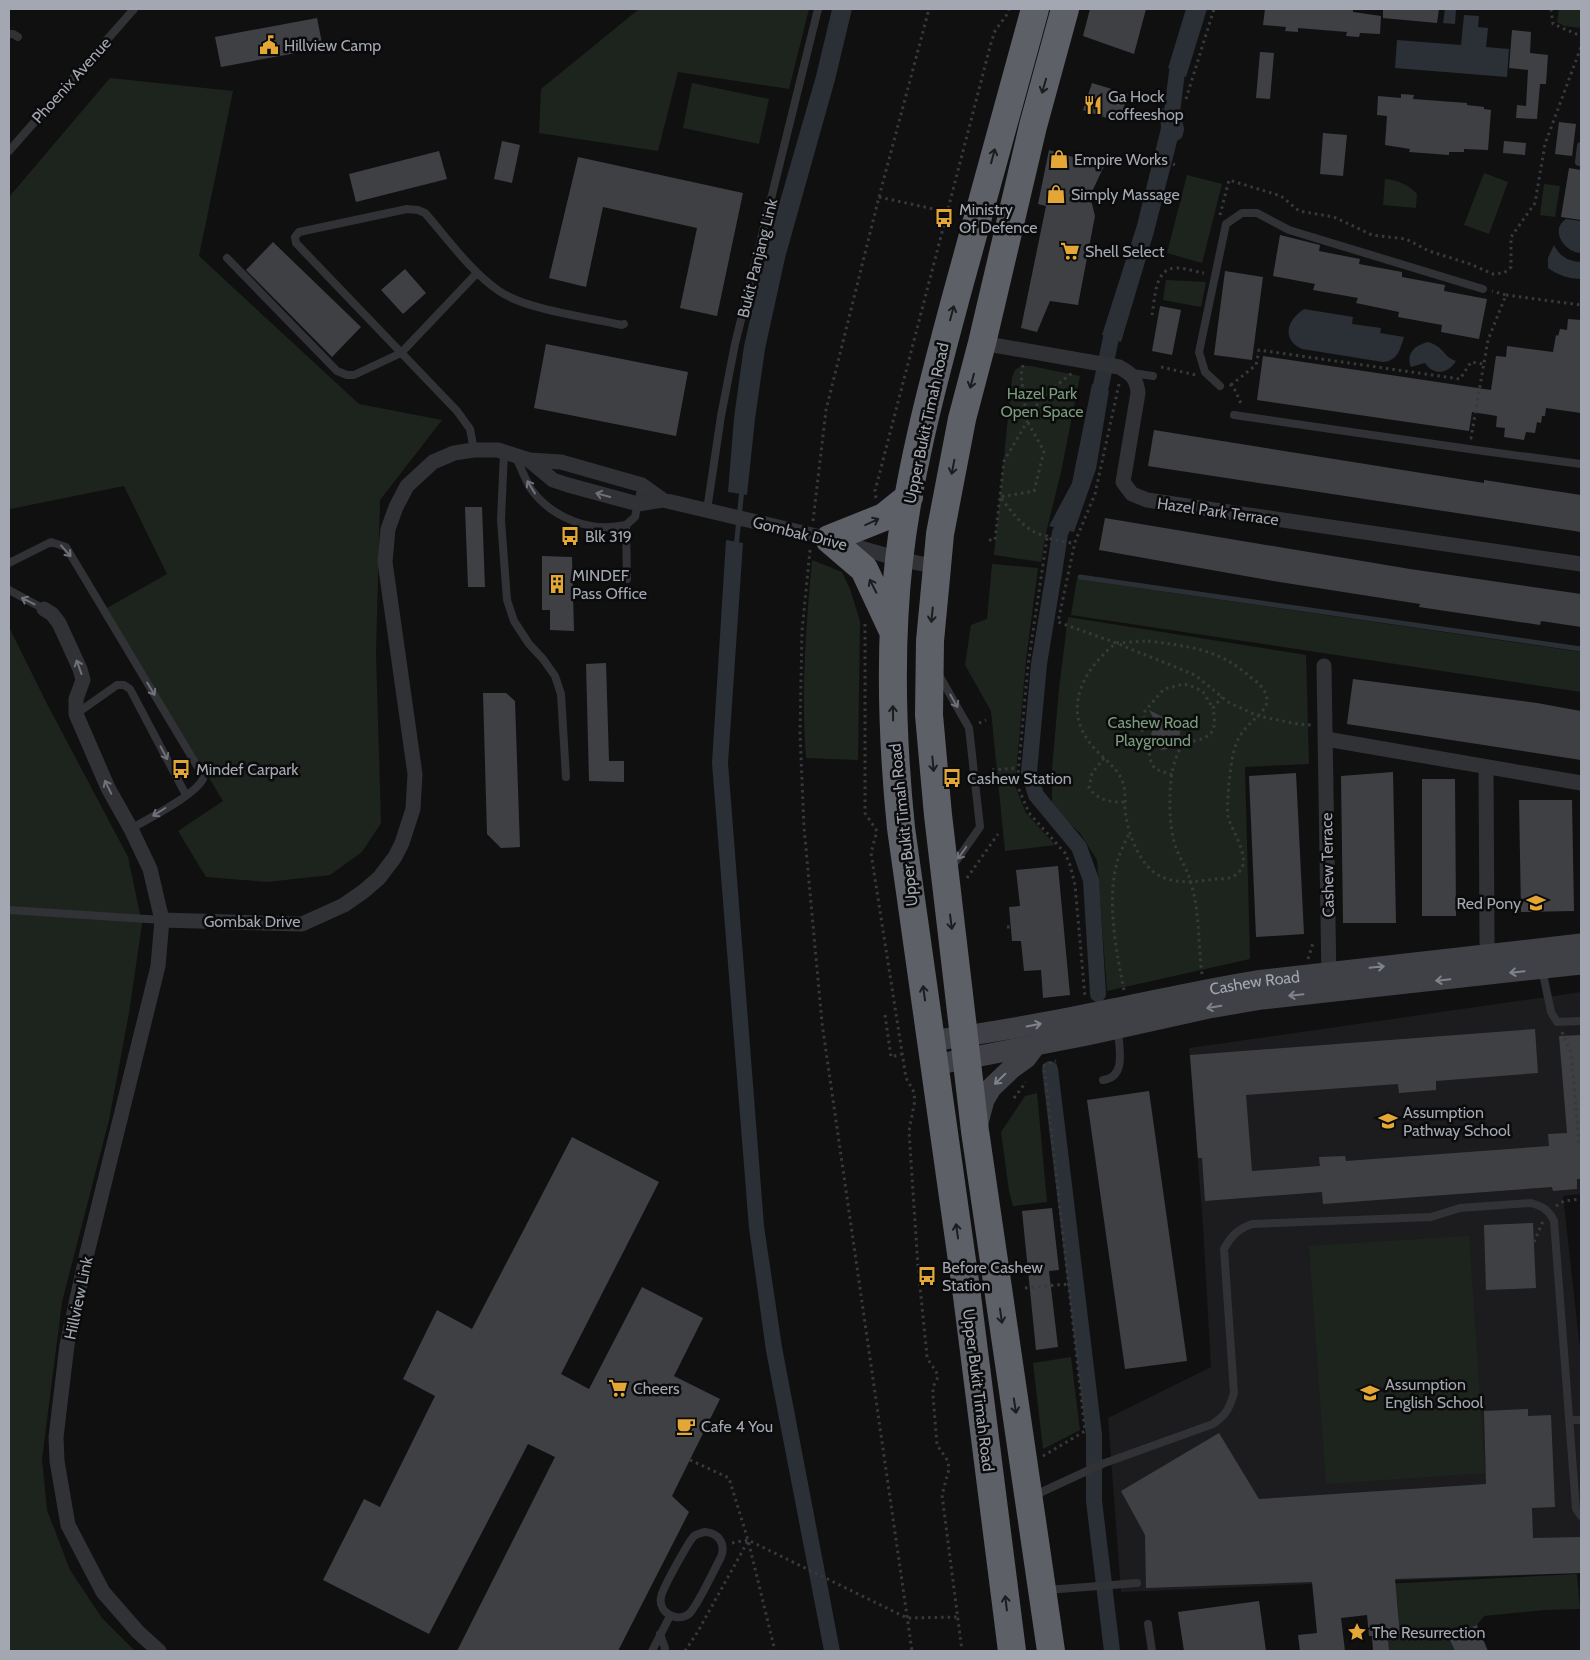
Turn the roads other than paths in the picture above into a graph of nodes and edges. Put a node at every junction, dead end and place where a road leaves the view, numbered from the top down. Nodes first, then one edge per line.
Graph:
1 (134, 9) edge
2 (818, 9) edge
3 (1035, 9) edge
4 (1065, 9) edge
5 (9, 34) edge
6 (18, 37) dead end
7 (1581, 146) edge
8 (9, 151) edge
9 (1579, 162) dead end
10 (227, 258) dead end
11 (477, 273) junction
12 (1484, 289) road end
13 (624, 324) dead end
14 (982, 343) junction
15 (401, 353) junction
16 (1124, 369) junction
17 (1153, 376) dead end
18 (1220, 386) dead end
19 (1234, 415) dead end
20 (474, 450) junction
21 (516, 456) junction
22 (1581, 464) edge
23 (642, 485) junction
24 (909, 496) junction
25 (663, 500) junction
26 (638, 504) junction
27 (707, 510) junction
28 (626, 525) junction
29 (819, 547) junction
30 (899, 559) junction
31 (9, 563) edge
32 (1581, 564) edge
33 (936, 567) junction
34 (627, 580) dead end
35 (9, 590) edge
36 (44, 609) joint
37 (893, 630) junction
38 (930, 658) junction
39 (1324, 666) dead end
40 (76, 714) junction
41 (1326, 732) junction
42 (1486, 767) junction
43 (566, 777) dead end
44 (1581, 784) edge
45 (186, 795) junction
46 (938, 815) junction
47 (901, 828) junction
48 (131, 829) junction
49 (945, 877) junction
50 (9, 910) edge
51 (162, 920) junction
52 (1581, 944) edge
53 (1535, 959) junction
54 (1581, 964) edge
55 (1490, 965) junction
56 (1329, 982) junction
57 (1103, 1010) junction
58 (1581, 1021) edge
59 (1035, 1046) junction
60 (965, 1048) junction
61 (932, 1053) junction
62 (1103, 1080) dead end
63 (975, 1131) junction
64 (1570, 1420) junction
65 (1581, 1420) edge
66 (1029, 1498) junction
67 (1581, 1516) edge
68 (1137, 1583) dead end
69 (1042, 1591) junction
70 (670, 1616) junction
71 (1148, 1624) dead end
72 (660, 1634) junction
73 (159, 1651) edge
74 (652, 1651) edge
75 (664, 1651) edge
76 (1012, 1651) edge
77 (1051, 1651) edge
78 (1152, 1651) edge

1 - 8 lane, Phoenix Avenue
2 - 27 lane, Bukit Panjang Link
24 -> 3 highway, Upper Bukit Timah Road
4 -> 14 highway, Upper Bukit Timah Road
5 - 6 lane
7 - 9 lane
10 - 15 lane
11 - 13 lane
11 - 15 lane
11 - 15 lane
12 - 18 lane
14 - 16 street
14 -> 33 highway, Upper Bukit Timah Road
15 - 20 lane
16 - 17 lane
16 - 32 street, Hazel Park Terrace
19 - 22 lane
20 - 21 street, Gombak Drive
20 - 51 street, Gombak Drive
21 - 23 street, Gombak Drive
26 -> 21 street, Gombak Drive
28 -> 21 lane
21 - 43 lane
23 - 25 street, Gombak Drive
23 - 26 lane
29 -> 24 highway
24 - 30 highway, Upper Bukit Timah Road
25 - 26 street, Gombak Drive
25 - 27 street, Gombak Drive
26 - 28 lane
27 - 29 street, Gombak Drive
28 - 34 lane
29 - 30 street, Gombak Drive
37 -> 29 highway
30 - 33 street, Gombak Drive
30 - 37 highway, Upper Bukit Timah Road
31 -> 45 lane
33 -> 38 highway, Upper Bukit Timah Road
36 -> 35 lane
40 -> 36 street
47 -> 37 highway, Upper Bukit Timah Road
38 -> 46 highway, Upper Bukit Timah Road
38 -> 49 lane
39 - 41 street, Cashew Terrace
40 -> 45 lane
48 -> 40 street
41 - 42 street
41 - 56 street, Cashew Terrace
42 - 44 street
42 - 55 street
45 -> 48 lane
46 - 47 highway
46 - 49 highway, Upper Bukit Timah Road
61 -> 47 highway, Upper Bukit Timah Road
48 - 51 street
49 -> 60 highway, Upper Bukit Timah Road
50 - 51 lane
51 - 73 street, Hillview Link
52 - 53 street, Cashew Road
53 - 54 street, Cashew Road
53 - 55 street, Cashew Road
53 - 58 lane
55 - 56 street, Cashew Road
56 - 57 street, Cashew Road
57 - 59 street, Cashew Road
60 -> 57 street, Cashew Road
57 - 62 lane
59 - 60 street, Cashew Road
59 -> 63 street
60 - 61 street, Cashew Road
60 - 63 highway, Upper Bukit Timah Road
76 -> 61 highway, Upper Bukit Timah Road
63 -> 66 highway, Upper Bukit Timah Road
64 - 65 lane
64 - 66 lane
64 - 67 lane
66 - 69 highway, Upper Bukit Timah Road
68 - 69 lane
69 - 77 highway, Upper Bukit Timah Road
70 - 70 lane
70 - 72 lane
71 - 78 lane
72 - 74 lane
72 - 75 lane

